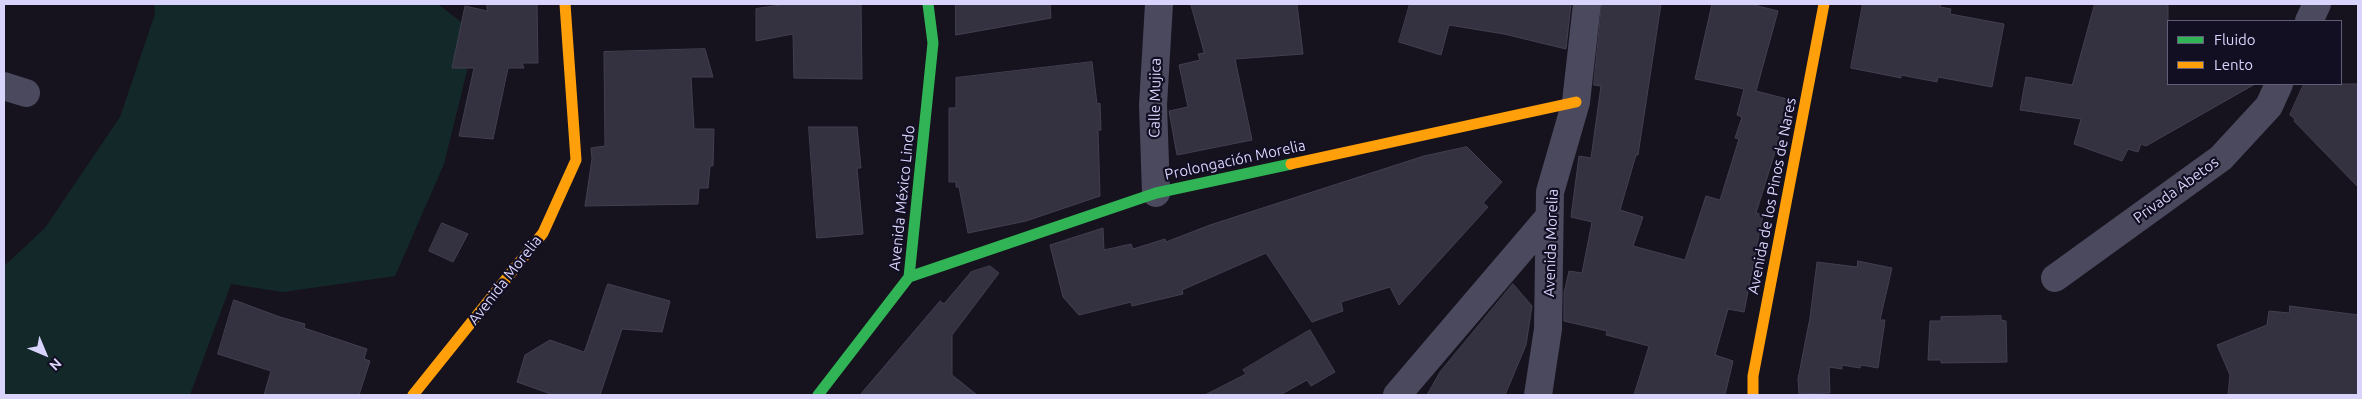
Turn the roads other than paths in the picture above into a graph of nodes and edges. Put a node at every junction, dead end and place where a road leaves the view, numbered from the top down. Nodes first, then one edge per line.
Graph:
1 (565, 4) edge
2 (928, 4) edge
3 (1159, 4) edge
4 (1587, 4) edge
5 (1824, 4) edge
6 (2318, 4) edge
7 (2310, 20) edge
8 (2279, 85) edge
9 (1576, 102) junction
10 (1156, 193) junction
11 (1549, 217) junction
12 (909, 278) junction
13 (2055, 278) dead end
14 (413, 395) edge
15 (818, 395) edge
16 (1397, 395) edge
17 (1538, 395) edge
18 (1753, 395) edge

1 - 14 street, Avenida Morelia
2 - 12 street, Avenida México Lindo
3 - 10 street, Calle Mujica
4 - 9 street, Avenida Morelia
5 - 18 street, Avenida de los Pinos de Nares
6 - 7 street
8 - 13 street, Privada Abetos
9 - 10 street, Prolongación Morelia
9 - 11 street, Avenida Morelia
10 - 12 street, Prolongación Morelia
11 - 16 street
11 - 17 street, Avenida Morelia
12 - 15 street, Avenida México Lindo

